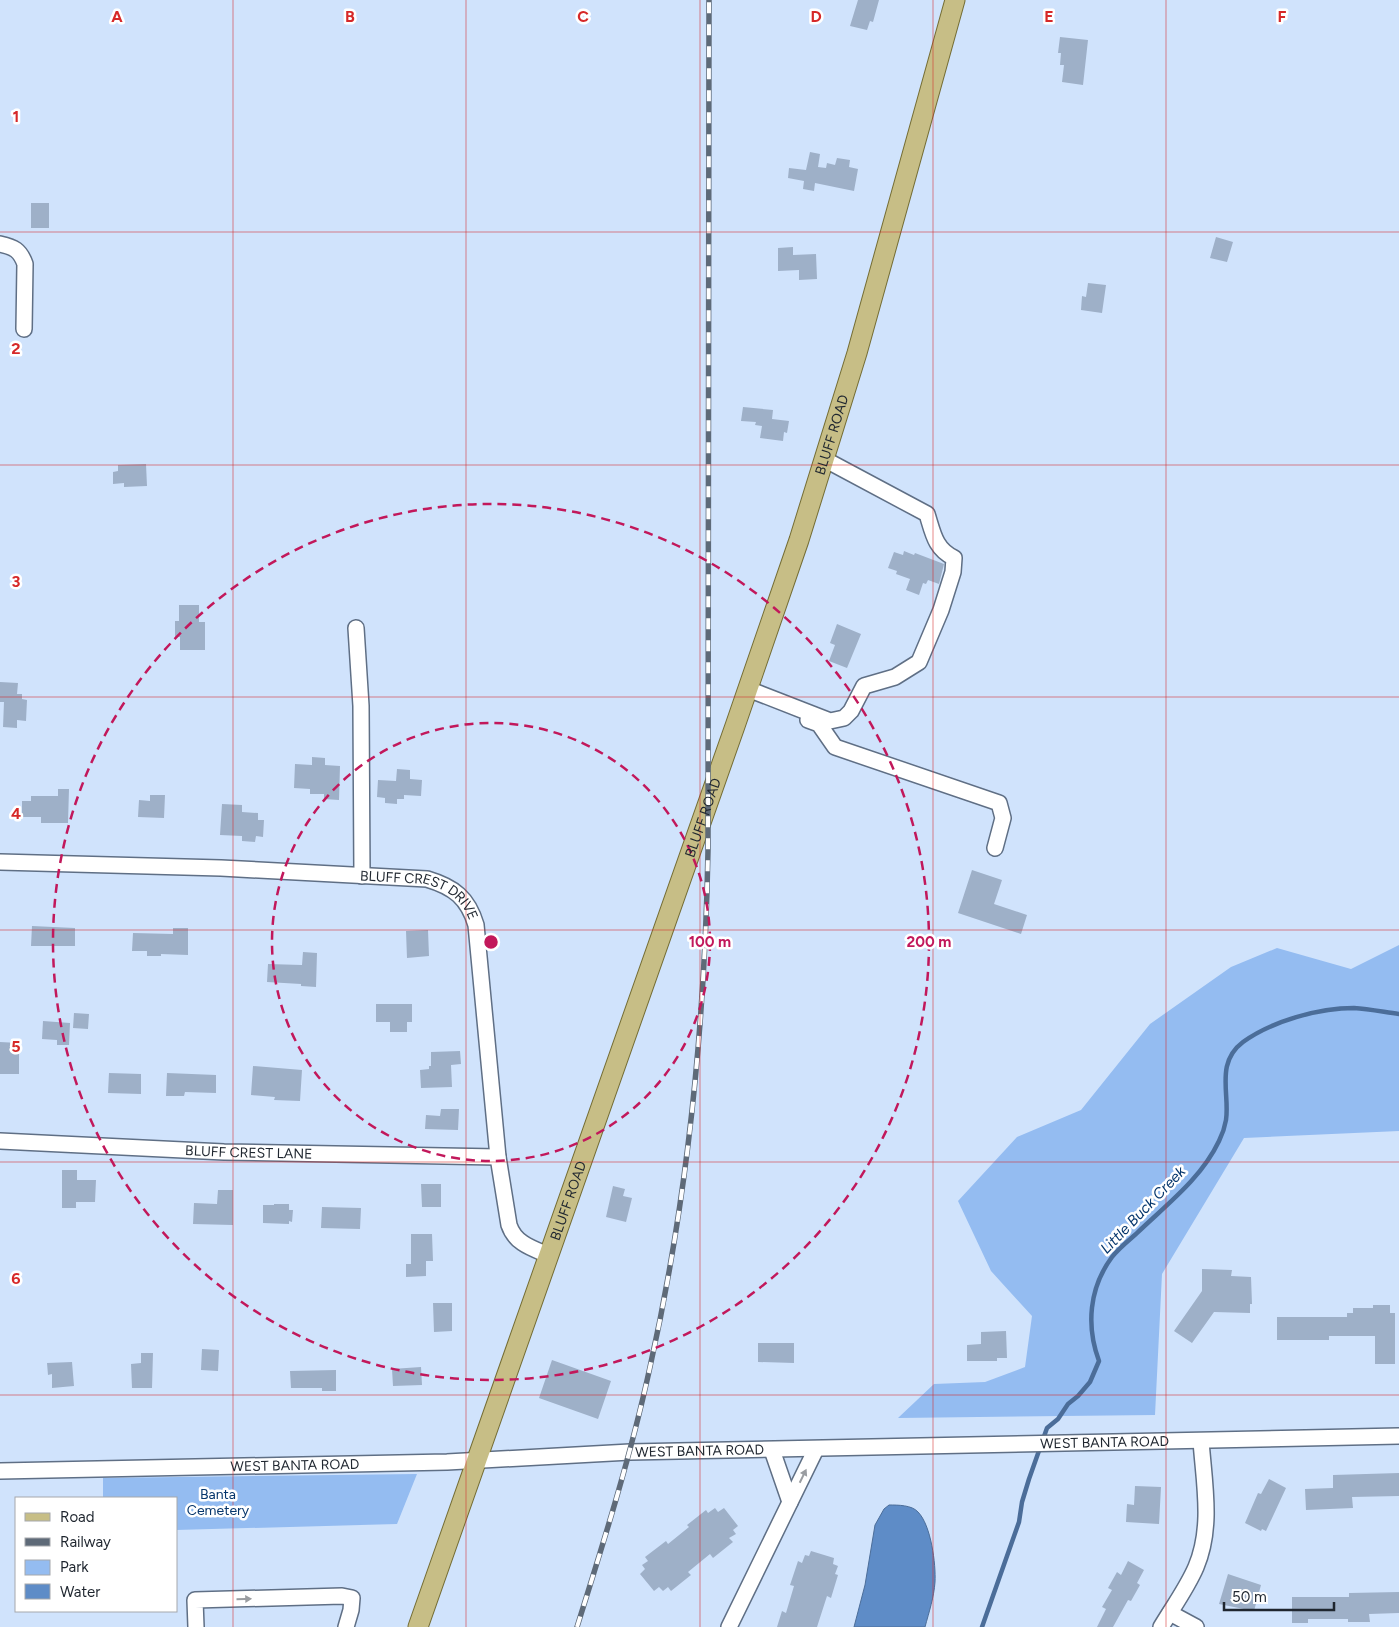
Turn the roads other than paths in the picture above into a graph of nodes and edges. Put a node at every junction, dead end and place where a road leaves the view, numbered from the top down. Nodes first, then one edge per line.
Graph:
1 (955, 0) edge
2 (0, 244) edge
3 (24, 329) dead end
4 (824, 459) junction
5 (356, 628) dead end
6 (746, 693) junction
7 (995, 848) dead end
8 (0, 862) edge
9 (362, 876) junction
10 (0, 1141) edge
11 (498, 1157) junction
12 (548, 1255) junction
13 (1399, 1436) edge
14 (1201, 1441) junction
15 (816, 1449) junction
16 (772, 1450) junction
17 (476, 1459) junction
18 (0, 1471) edge
19 (790, 1502) junction
20 (1170, 1613) junction
21 (196, 1627) edge
22 (346, 1627) edge
23 (418, 1627) edge
24 (729, 1627) edge
25 (1161, 1627) edge
26 (1196, 1627) edge

1 - 4 main road, BLUFF ROAD
2 - 3 street
4 - 6 main road, BLUFF ROAD
4 - 6 street
5 - 9 street
6 - 7 street
6 - 12 main road, BLUFF ROAD
8 - 9 street, BLUFF CREST DRIVE
9 - 11 street, BLUFF CREST DRIVE
10 - 11 street, BLUFF CREST LANE
11 - 12 street, BLUFF CREST DRIVE
12 - 17 main road, BLUFF ROAD
13 - 14 street, WEST BANTA ROAD
14 - 15 street, WEST BANTA ROAD
14 - 20 street
15 - 16 street, WEST BANTA ROAD
19 -> 15 street
16 - 17 street, WEST BANTA ROAD
16 - 19 street
17 - 18 street, WEST BANTA ROAD
17 - 23 main road, BLUFF ROAD
19 - 24 street
20 - 25 street
20 - 26 street
21 -> 22 street

